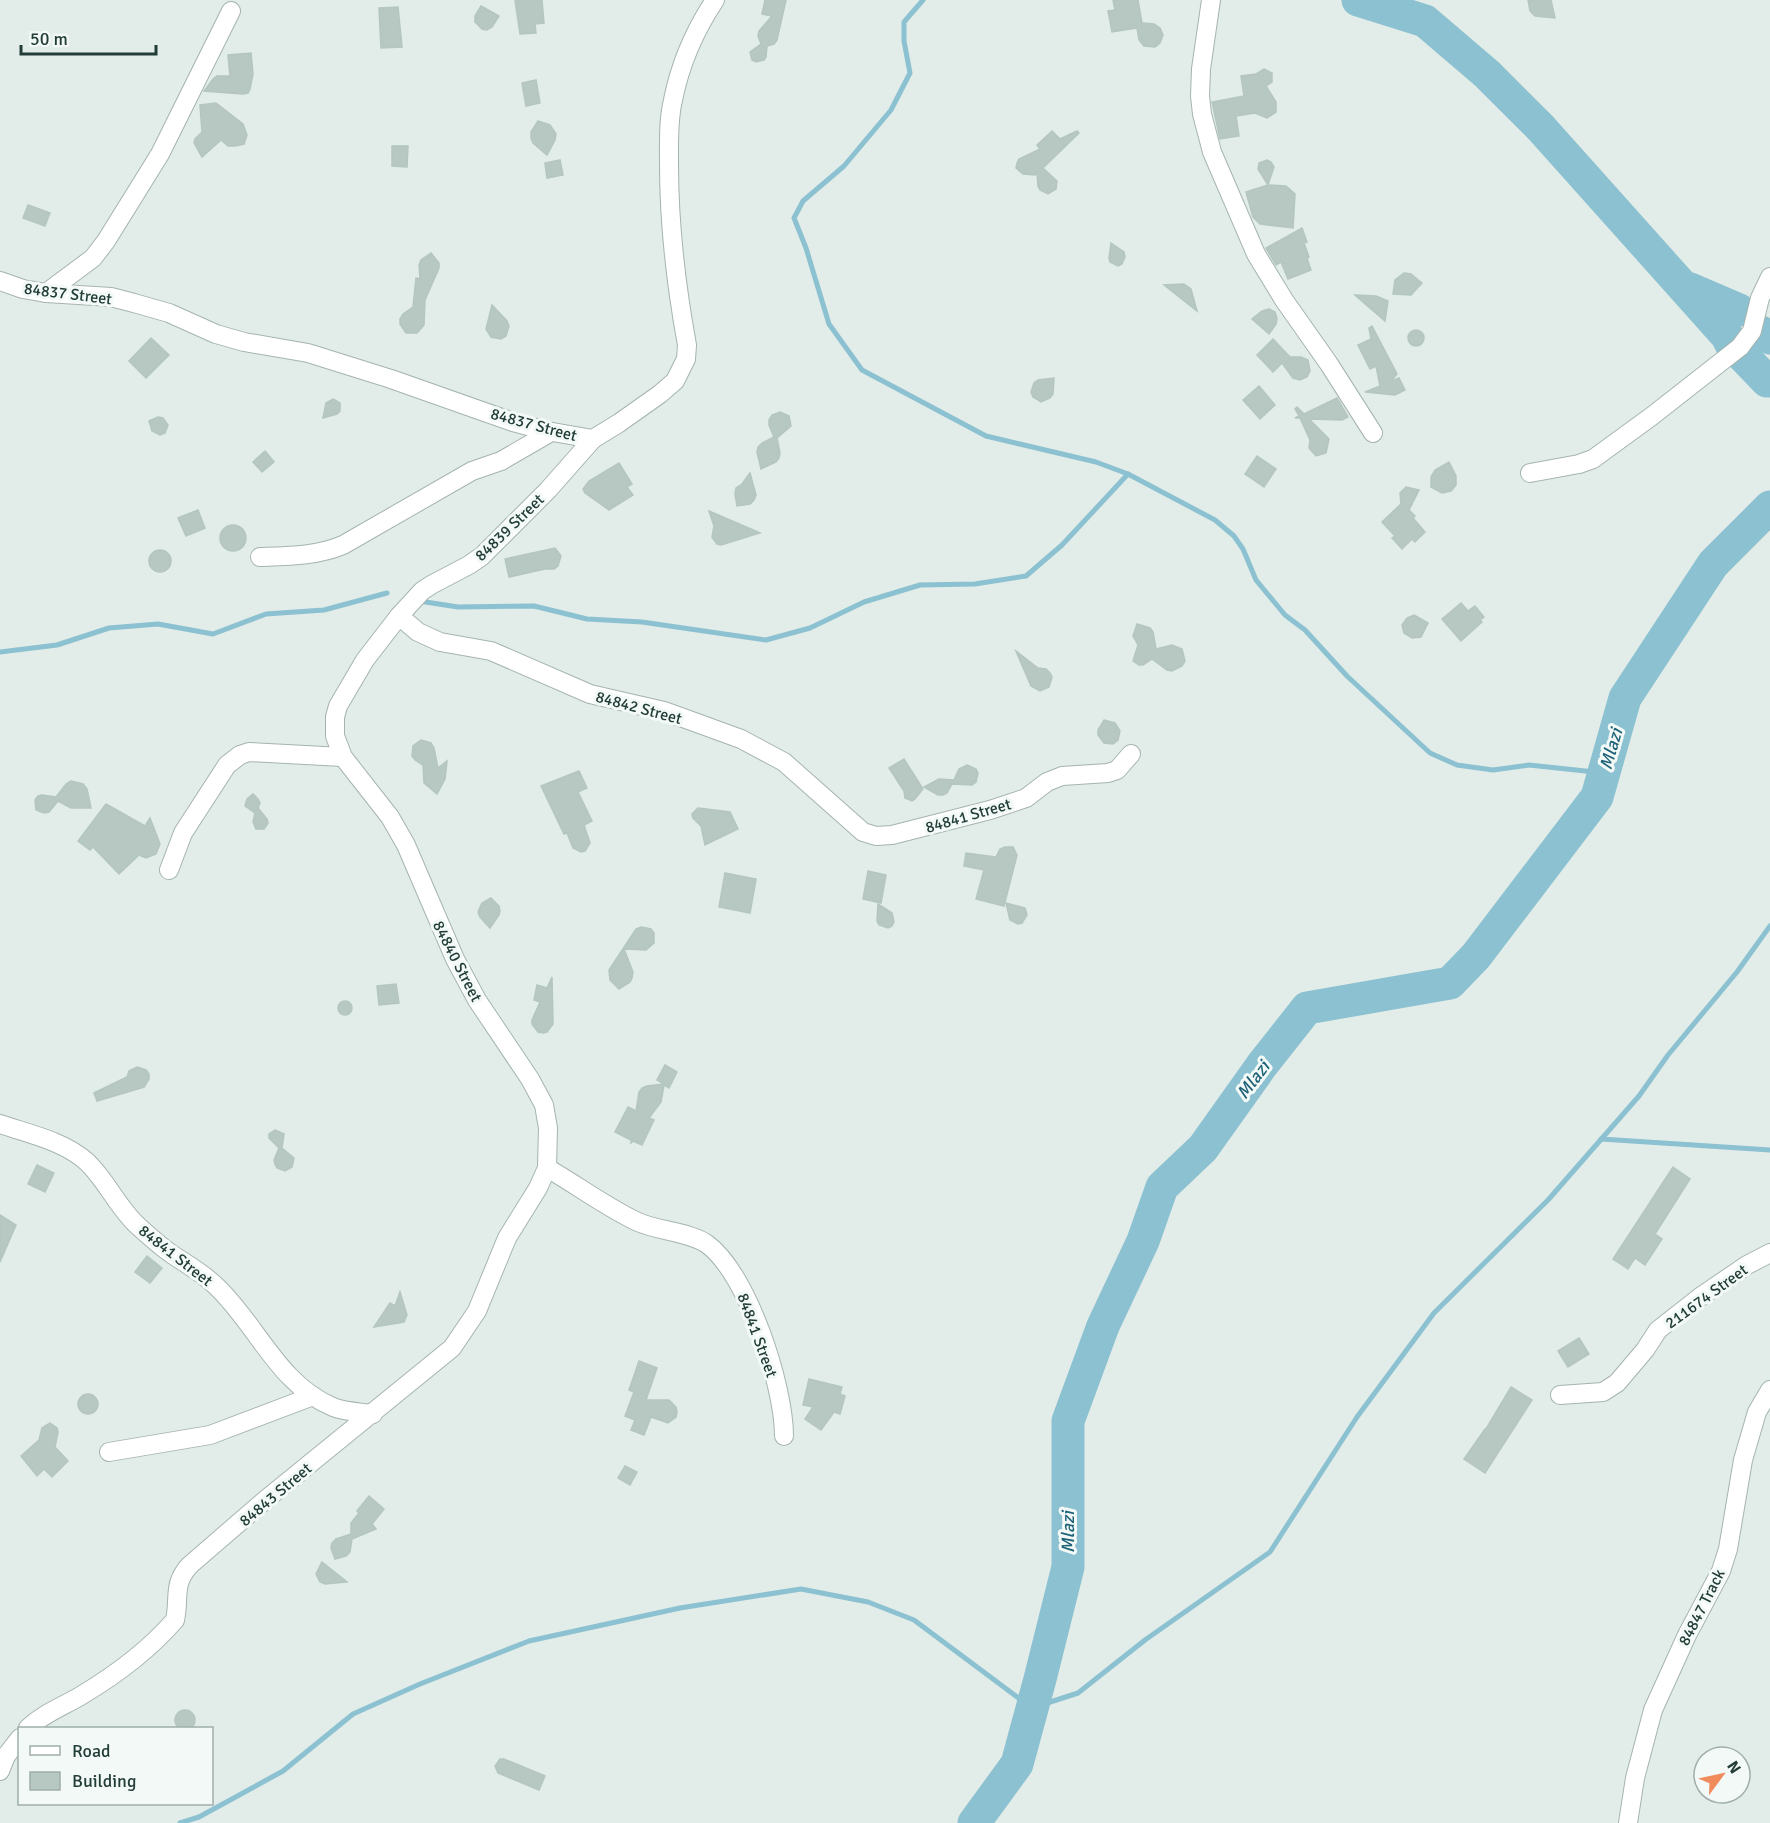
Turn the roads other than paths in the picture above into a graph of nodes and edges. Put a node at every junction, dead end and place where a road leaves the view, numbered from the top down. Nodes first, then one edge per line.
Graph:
1 (715, 0) edge
2 (1211, 0) edge
3 (231, 11) dead end
4 (1770, 277) edge
5 (0, 281) edge
6 (46, 293) junction
7 (551, 432) junction
8 (1373, 433) dead end
9 (593, 439) junction
10 (1530, 473) dead end
11 (260, 557) dead end
12 (399, 616) junction
13 (349, 687) joint
14 (1131, 754) dead end
15 (343, 757) junction
16 (863, 832) joint
17 (169, 870) dead end
18 (0, 1124) edge
19 (547, 1168) junction
20 (507, 1238) joint
21 (1770, 1253) edge
22 (1770, 1390) edge
23 (1560, 1395) dead end
24 (313, 1396) junction
25 (373, 1414) junction
26 (784, 1436) dead end
27 (109, 1452) dead end
28 (29, 1727) edge
29 (18, 1741) edge
30 (0, 1771) edge
31 (1628, 1823) edge

1 - 9 street, 84837 Street
2 - 8 street
3 - 6 street
4 - 10 street
5 - 6 street, 84837 Street
6 - 7 street, 84837 Street
7 - 9 street, 84837 Street
7 - 11 street
9 - 12 street, 84839 Street
12 - 13 street, 84839 Street
12 - 16 street, 84842 Street
13 - 15 street, 84840 Street
14 - 16 street, 84841 Street
15 - 17 street
15 - 19 street, 84840 Street
18 - 24 street, 84841 Street
19 - 20 street, 84840 Street
19 - 26 street, 84841 Street
20 - 25 street, 84843 Street
21 - 23 street, 211674 Street
22 - 31 street, 84847 Track
24 - 25 street, 84841 Street
24 - 27 street
25 - 28 street, 84843 Street
29 - 30 street

